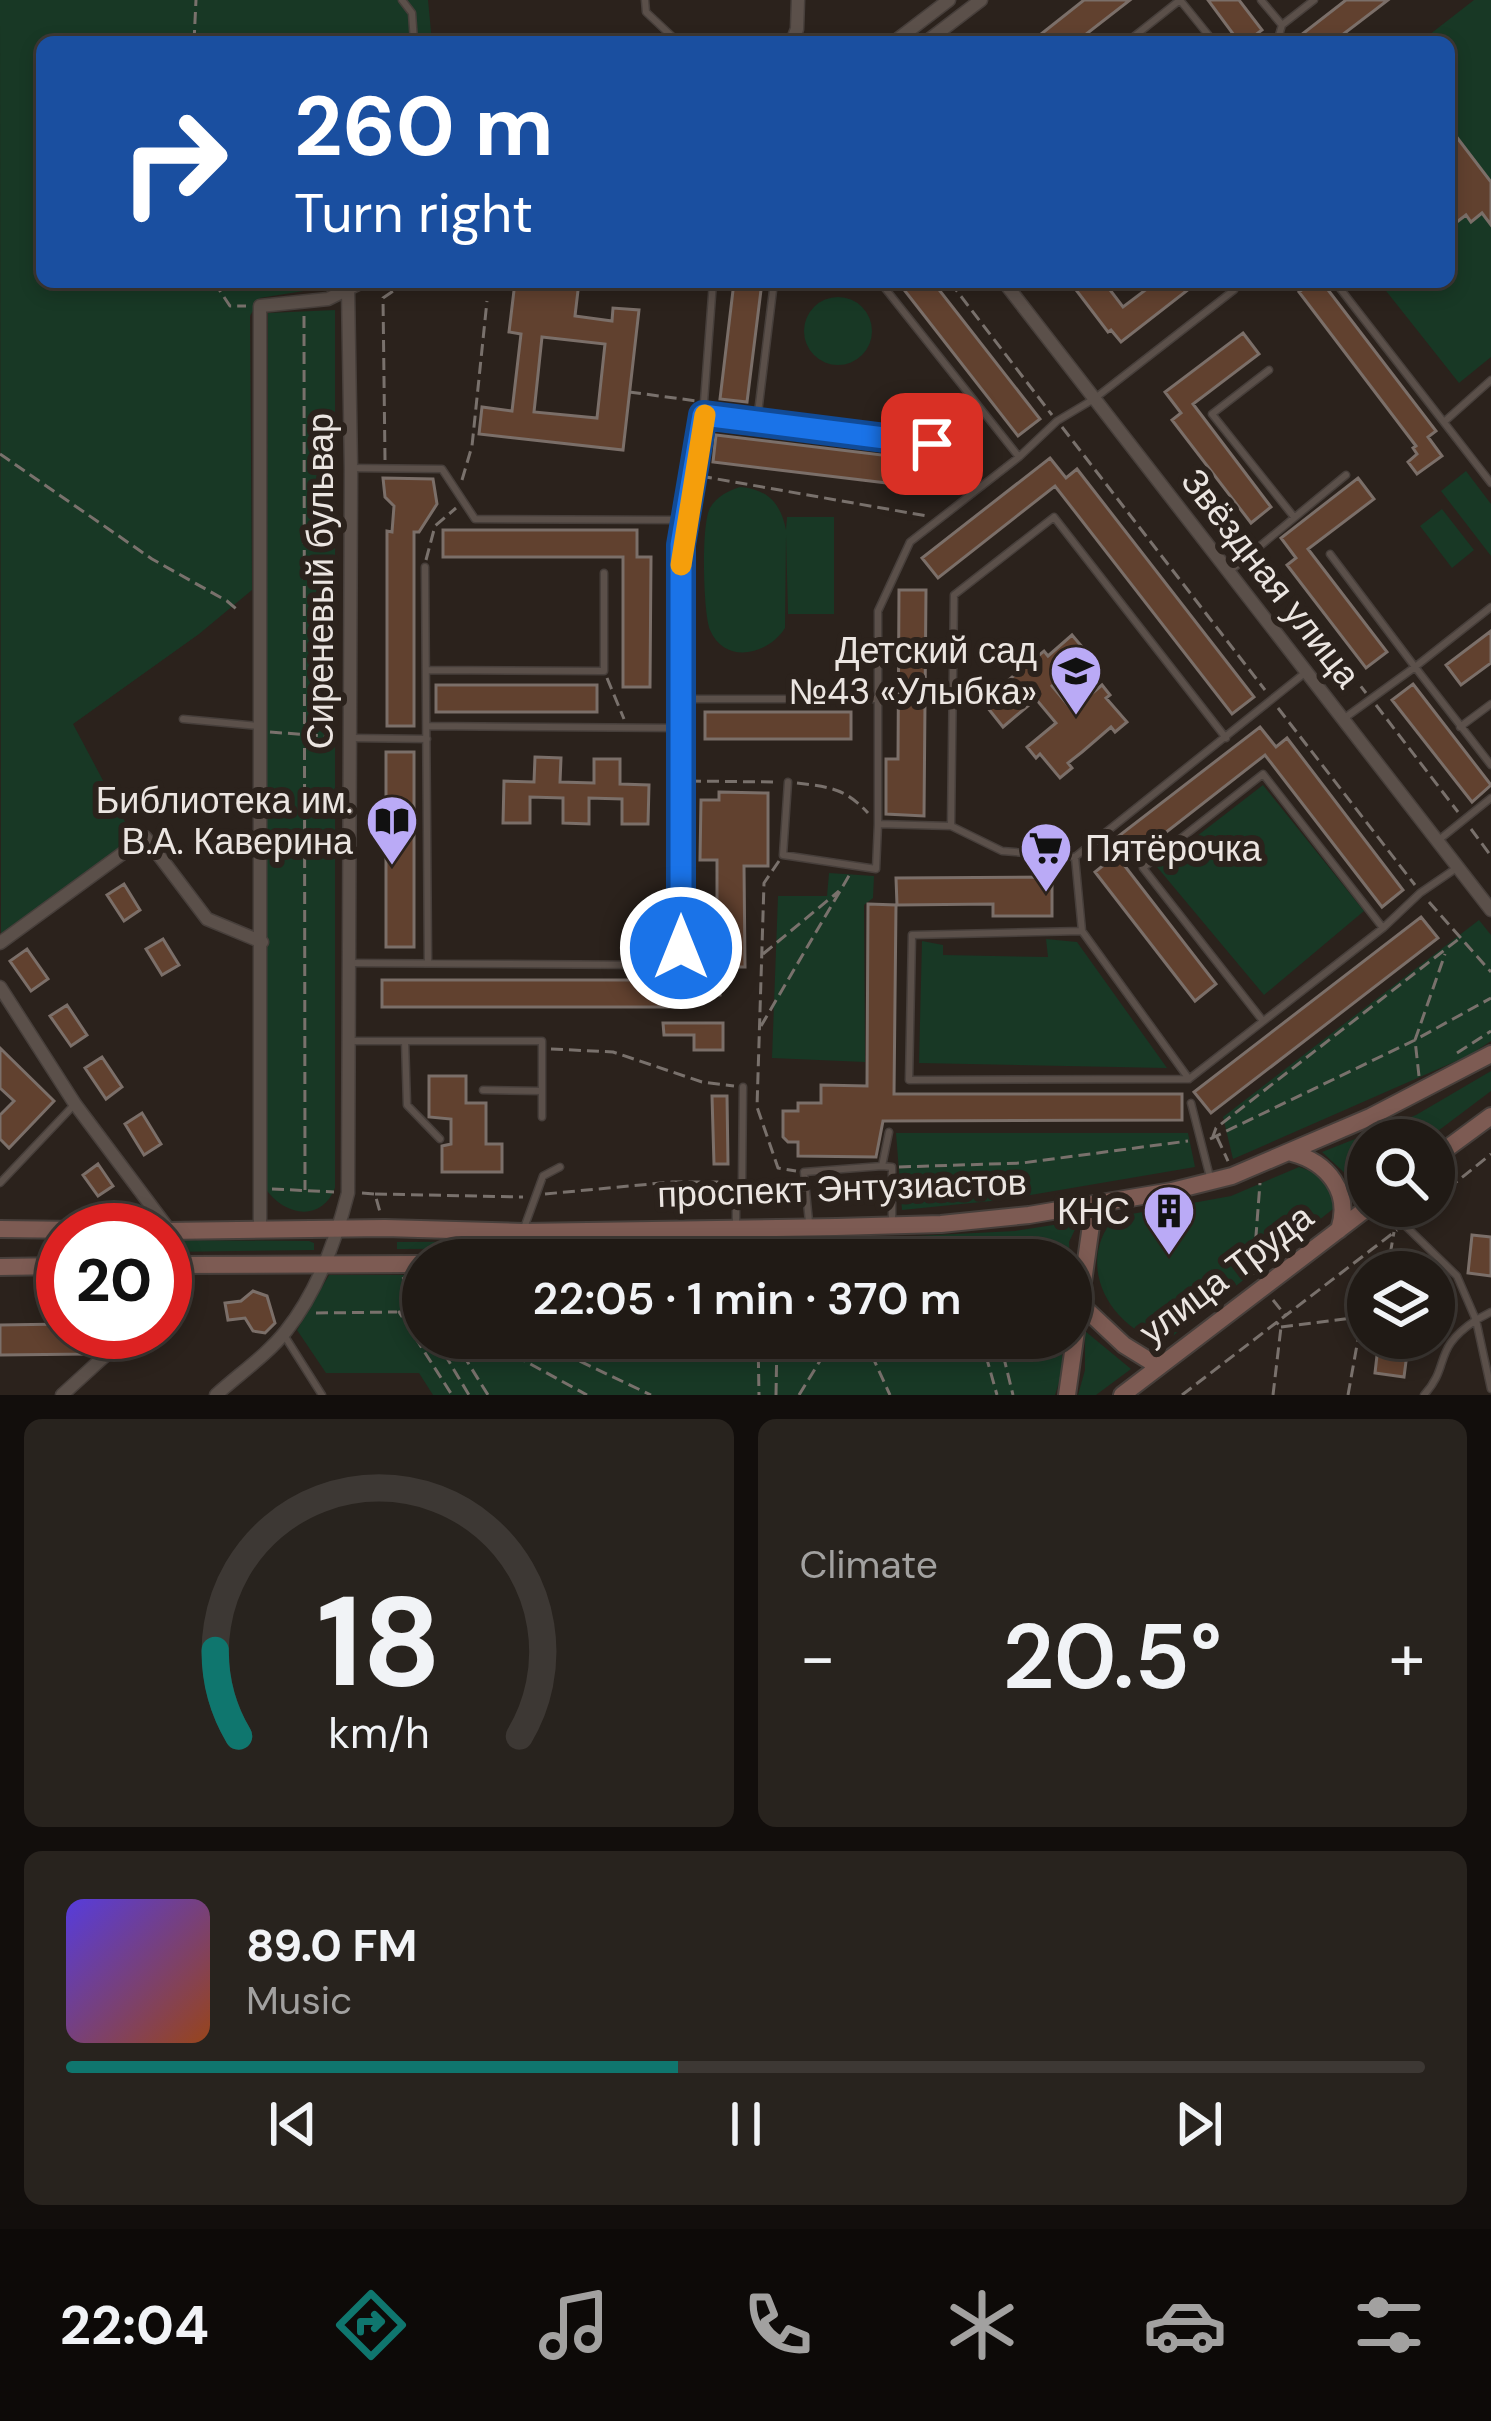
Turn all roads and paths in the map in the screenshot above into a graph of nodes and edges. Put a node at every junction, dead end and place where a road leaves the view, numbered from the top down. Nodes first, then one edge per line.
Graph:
1 (196, 0) edge
2 (402, 0) edge
3 (644, 0) edge
4 (798, 0) edge
5 (949, 0) edge
6 (981, 0) edge
7 (1261, 0) edge
8 (1314, 0) edge
9 (1282, 25) junction
10 (194, 36) edge
11 (414, 36) edge
12 (672, 36) edge
13 (794, 36) edge
14 (902, 36) edge
15 (934, 36) edge
16 (1135, 36) edge
17 (1209, 36) edge
18 (1278, 36) edge
19 (218, 288) edge
20 (353, 288) edge
21 (397, 288) edge
22 (713, 288) edge
23 (773, 288) edge
24 (885, 288) edge
25 (955, 288) edge
26 (1009, 288) edge
27 (1235, 288) edge
28 (1340, 288) edge
29 (348, 291) junction
30 (304, 302) junction
31 (488, 302) dead end
32 (260, 306) junction
33 (1269, 370) dead end
34 (1491, 380) edge
35 (629, 392) dead end
36 (1094, 399) junction
37 (704, 401) junction
38 (703, 415) junction
39 (757, 421) junction
40 (1057, 421) junction
41 (1444, 422) junction
42 (932, 444) joint
43 (0, 454) edge
44 (1019, 457) junction
45 (351, 468) junction
46 (385, 469) junction
47 (693, 475) junction
48 (1346, 475) dead end
49 (1491, 482) edge
50 (461, 497) junction
51 (951, 510) junction
52 (940, 518) junction
53 (1294, 518) junction
54 (685, 520) junction
55 (1330, 554) dead end
56 (424, 567) joint
57 (1228, 572) junction
58 (604, 573) dead end
59 (1491, 607) edge
60 (240, 612) dead end
61 (1415, 667) junction
62 (427, 670) junction
63 (604, 671) junction
64 (1306, 672) junction
65 (1270, 697) junction
66 (681, 699) junction
67 (878, 699) junction
68 (1491, 704) edge
69 (183, 719) dead end
70 (1343, 719) junction
71 (427, 726) junction
72 (1460, 727) junction
73 (627, 728) junction
74 (681, 728) junction
75 (262, 729) junction
76 (307, 734) junction
77 (350, 738) junction
78 (1226, 738) junction
79 (427, 739) junction
80 (1491, 765) edge
81 (788, 782) dead end
82 (1491, 798) edge
83 (878, 824) junction
84 (951, 826) junction
85 (1437, 841) junction
86 (783, 855) junction
87 (1076, 857) junction
88 (1458, 867) junction
89 (854, 868) junction
90 (843, 887) junction
91 (1420, 893) junction
92 (1490, 906) edge
93 (1383, 928) junction
94 (1082, 931) junction
95 (1461, 937) junction
96 (262, 942) junction
97 (0, 943) edge
98 (1445, 952) junction
99 (762, 956) junction
100 (349, 963) junction
101 (428, 963) junction
102 (1491, 972) edge
103 (0, 986) edge
104 (1263, 1021) junction
105 (760, 1027) junction
106 (349, 1041) junction
107 (405, 1041) junction
108 (543, 1048) junction
109 (1491, 1054) edge
110 (1419, 1076) dead end
111 (1189, 1079) junction
112 (743, 1087) joint
113 (483, 1090) dead end
114 (542, 1091) junction
115 (1190, 1103) dead end
116 (75, 1104) junction
117 (1491, 1116) edge
118 (542, 1117) dead end
119 (889, 1132) dead end
120 (440, 1139) dead end
121 (1455, 1143) edge
122 (1291, 1153) junction
123 (1491, 1154) edge
124 (1229, 1163) dead end
125 (882, 1166) junction
126 (560, 1167) dead end
127 (804, 1172) junction
128 (742, 1182) junction
129 (1211, 1182) junction
130 (0, 1183) edge
131 (1260, 1183) dead end
132 (1455, 1183) edge
133 (259, 1188) junction
134 (305, 1190) junction
135 (348, 1193) junction
136 (375, 1194) junction
137 (536, 1196) junction
138 (147, 1203) edge
139 (1094, 1204) junction
140 (1347, 1223) edge
141 (892, 1225) junction
142 (736, 1226) junction
143 (809, 1226) junction
144 (1400, 1227) edge
145 (1406, 1227) edge
146 (260, 1228) junction
147 (385, 1228) junction
148 (0, 1229) edge
149 (36, 1229) edge
150 (339, 1229) junction
151 (1339, 1229) junction
152 (192, 1230) edge
153 (523, 1232) junction
154 (1394, 1232) junction
155 (1087, 1239) edge
156 (1391, 1251) edge
157 (324, 1264) junction
158 (402, 1264) edge
159 (192, 1265) edge
160 (36, 1266) edge
161 (0, 1267) edge
162 (1253, 1275) dead end
163 (1272, 1298) dead end
164 (398, 1312) junction
165 (402, 1312) edge
166 (1491, 1312) edge
167 (299, 1313) junction
168 (1092, 1314) edge
169 (1286, 1316) junction
170 (1347, 1318) edge
171 (1476, 1320) junction
172 (1279, 1325) junction
173 (284, 1334) junction
174 (101, 1359) edge
175 (447, 1359) edge
176 (466, 1359) edge
177 (521, 1359) edge
178 (575, 1359) edge
179 (758, 1359) edge
180 (777, 1359) edge
181 (821, 1359) edge
182 (874, 1359) edge
183 (987, 1359) edge
184 (1004, 1359) edge
185 (1069, 1359) edge
186 (1354, 1359) edge
187 (1158, 1366) junction
188 (1438, 1380) junction
189 (1490, 1384) edge
190 (62, 1395) edge
191 (217, 1395) edge
192 (322, 1395) edge
193 (452, 1395) edge
194 (469, 1395) edge
195 (488, 1395) edge
196 (587, 1395) edge
197 (651, 1395) edge
198 (759, 1395) edge
199 (776, 1395) edge
200 (800, 1395) edge
201 (890, 1395) edge
202 (997, 1395) edge
203 (1013, 1395) edge
204 (1066, 1395) edge
205 (1122, 1395) edge
206 (1182, 1395) edge
207 (1273, 1395) edge
208 (1348, 1395) edge
209 (1424, 1395) edge
210 (1436, 1395) edge

1 - 10 path
2 - 11 lane
3 - 12 lane
4 - 13 street
5 - 14 street
6 - 15 street
7 - 9 lane
8 - 9 lane
9 - 18 lane
16 - 17 lane
19 - 32 path
20 - 29 street
21 - 46 path
22 - 37 lane
23 - 39 lane
24 - 44 lane
25 - 40 path
26 - 36 street, Звёздная улица
27 - 36 lane
28 - 41 lane
29 - 30 street
29 - 45 street, Сиреневый бульвар
30 - 32 street
30 - 76 path
31 - 50 path
32 - 75 street, Сиреневый бульвар
33 - 53 lane
34 - 41 lane
35 - 37 path
36 - 40 lane
36 - 57 street, Звёздная улица
37 - 38 lane
38 - 39 lane
38 - 47 lane
39 - 42 lane
40 - 44 lane
40 - 65 path
41 - 49 lane
42 - 51 path
43 - 60 path
44 - 51 lane
45 - 46 lane
45 - 77 street, Сиреневый бульвар
46 - 50 lane
47 - 52 path
47 - 54 lane
48 - 53 lane
50 - 54 lane
50 - 56 path
51 - 52 lane
52 - 67 lane
53 - 57 lane
54 - 66 lane
55 - 61 lane
56 - 62 lane
57 - 64 street, Звёздная улица
58 - 63 lane
59 - 61 lane
61 - 70 lane
61 - 72 lane
62 - 63 lane
62 - 71 lane
63 - 73 path
64 - 65 lane
64 - 70 street, Звёздная улица
65 - 78 lane
65 - 91 path
66 - 67 lane
66 - 74 lane
67 - 83 lane
68 - 72 lane
69 - 75 lane
70 - 85 street, Звёздная улица
71 - 73 lane
71 - 79 lane
72 - 80 lane
73 - 74 lane
74 - 101 lane
75 - 76 path
75 - 96 street, Сиреневый бульвар
76 - 77 path
76 - 134 path
77 - 79 lane
77 - 100 street, Сиреневый бульвар
78 - 84 lane
78 - 87 lane
79 - 101 lane
81 - 86 lane
82 - 85 lane
83 - 84 lane
83 - 89 lane
84 - 87 lane
85 - 88 street, Звёздная улица
86 - 89 lane
86 - 99 path
87 - 94 lane
88 - 91 lane
88 - 92 street, Звёздная улица
89 - 90 path
90 - 99 path
90 - 105 path
91 - 93 lane
91 - 95 path
93 - 104 lane
93 - 104 lane
94 - 111 lane
94 - 111 lane
95 - 98 path
95 - 102 path
96 - 97 street
96 - 133 street, Сиреневый бульвар
98 - 110 path
98 - 124 path
99 - 105 path
100 - 101 lane
100 - 106 street, Сиреневый бульвар
103 - 116 street
104 - 111 lane
105 - 127 path
106 - 107 lane
106 - 135 street, Сиреневый бульвар
107 - 108 lane
107 - 120 lane
108 - 112 path
108 - 114 lane
109 - 122 main road, проспект Энтузиастов
112 - 128 lane
113 - 114 lane
114 - 118 lane
115 - 129 lane
116 - 130 lane
116 - 138 street
117 - 121 main road
119 - 125 lane
122 - 129 main road, проспект Энтузиастов
122 - 151 main road
123 - 132 path
125 - 127 lane
125 - 141 lane
126 - 137 lane
127 - 143 lane
128 - 137 path
128 - 142 lane
129 - 139 main road, проспект Энтузиастов
131 - 162 path
133 - 134 path
133 - 146 street, Сиреневый бульвар
134 - 135 path
135 - 136 path
135 - 150 street, Сиреневый бульвар
136 - 137 path
136 - 147 path
137 - 153 lane
139 - 141 main road, проспект Энтузиастов
139 - 155 main road
140 - 151 main road, улица Труда
141 - 143 main road, проспект Энтузиастов
142 - 143 main road, проспект Энтузиастов
142 - 153 main road, проспект Энтузиастов
144 - 154 path
145 - 171 lane
146 - 150 main road, проспект Энтузиастов
146 - 152 main road, проспект Энтузиастов
147 - 150 main road, проспект Энтузиастов
147 - 153 main road, проспект Энтузиастов
148 - 149 main road
150 - 157 street, Сиреневый бульвар
151 - 187 main road, улица Труда
154 - 156 path
154 - 169 path
157 - 158 main road
157 - 159 main road
157 - 167 street, Сиреневый бульвар
160 - 161 main road
163 - 169 path
164 - 165 path
164 - 167 path
164 - 193 path
166 - 171 lane
167 - 173 street, Сиреневый бульвар
168 - 187 main road
169 - 172 path
170 - 172 path
171 - 188 lane
171 - 189 lane
172 - 206 path
172 - 207 path
173 - 191 street, Сиреневый бульвар
173 - 192 lane
174 - 190 street
175 - 194 path
176 - 195 path
177 - 196 path
178 - 197 path
179 - 198 path
180 - 199 path
181 - 200 path
182 - 201 path
183 - 202 path
184 - 203 path
185 - 204 main road
186 - 208 path
187 - 205 main road, улица Труда
188 - 209 lane
188 - 210 lane

